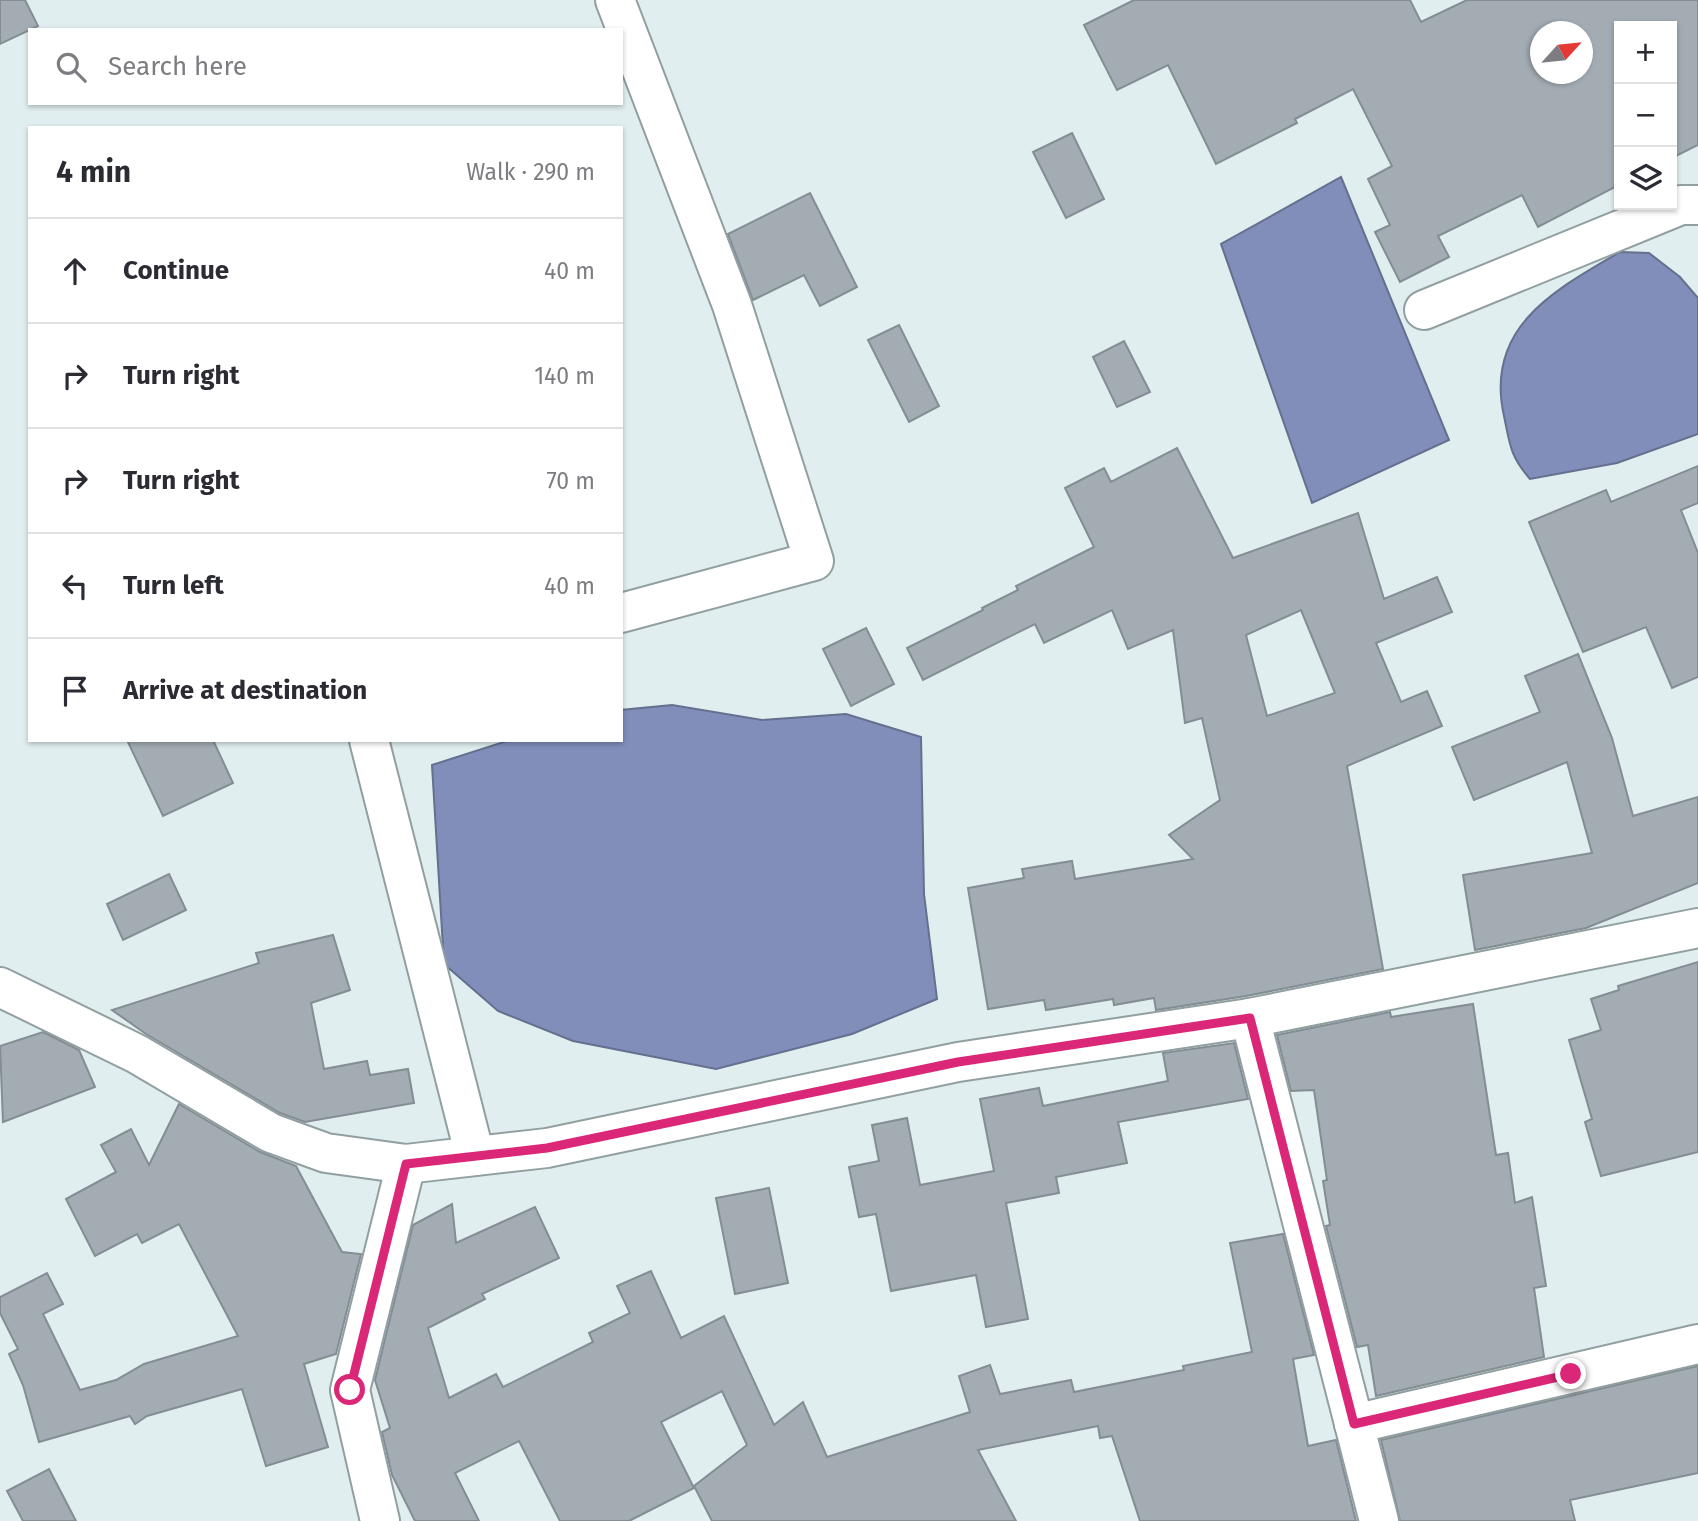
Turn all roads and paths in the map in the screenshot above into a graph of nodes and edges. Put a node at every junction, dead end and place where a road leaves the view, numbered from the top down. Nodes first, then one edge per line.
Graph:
1 (615, 0) edge
2 (1698, 205) edge
3 (1424, 310) dead end
4 (623, 612) edge
5 (370, 742) edge
6 (1698, 928) edge
7 (0, 987) edge
8 (1250, 1018) junction
9 (475, 1156) junction
10 (406, 1164) junction
11 (1698, 1345) edge
12 (1354, 1424) junction
13 (380, 1521) edge
14 (1379, 1521) edge

1 - 4 street
2 - 3 street
5 - 9 street
6 - 8 street
7 - 10 street
8 - 9 street
8 - 12 street
9 - 10 street
10 - 13 street
11 - 12 street
12 - 14 street

